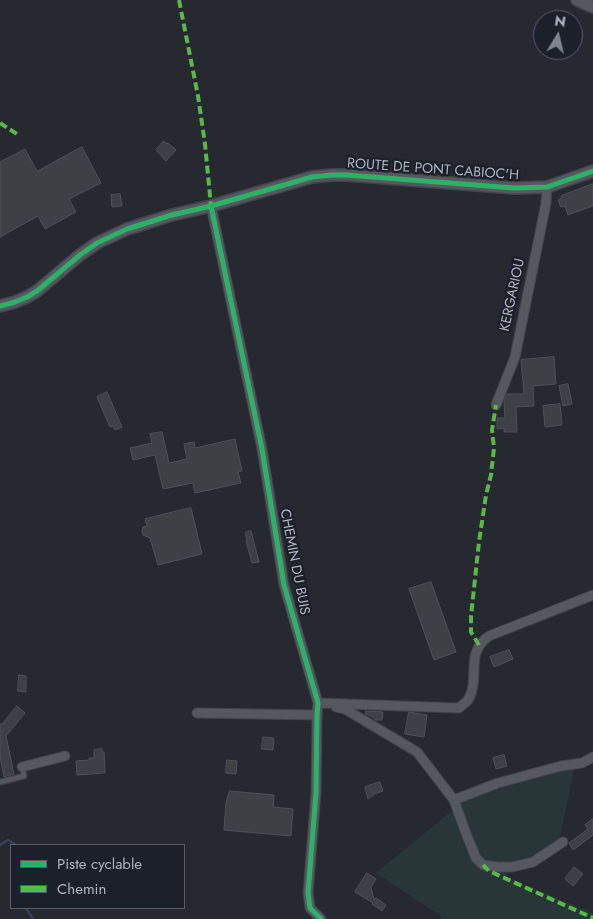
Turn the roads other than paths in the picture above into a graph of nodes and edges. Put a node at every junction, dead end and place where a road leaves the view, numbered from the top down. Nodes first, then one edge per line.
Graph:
1 (577, 0) edge
2 (593, 7) edge
3 (593, 171) edge
4 (547, 187) junction
5 (211, 206) junction
6 (0, 306) edge
7 (496, 405) dead end
8 (593, 595) edge
9 (318, 702) junction
10 (197, 712) dead end
11 (317, 715) junction
12 (65, 756) dead end
13 (593, 757) edge
14 (22, 765) joint
15 (0, 782) edge
16 (454, 800) junction
17 (563, 842) dead end
18 (321, 919) edge

1 - 2 street
3 - 4 street, ROUTE DE PONT CABIOC'H
4 - 5 street, ROUTE DE PONT CABIOC'H
4 - 7 street, KERGARIOU
5 - 6 street, ROUTE DE PONT CABIOC'H
5 - 9 street, CHEMIN DU BUIS
8 - 9 street
9 - 11 street, CHEMIN DU BUIS
9 - 16 street
10 - 11 street
11 - 18 street, CHEMIN DU BUIS
12 - 14 street
13 - 16 street
14 - 15 lane
16 - 17 street

